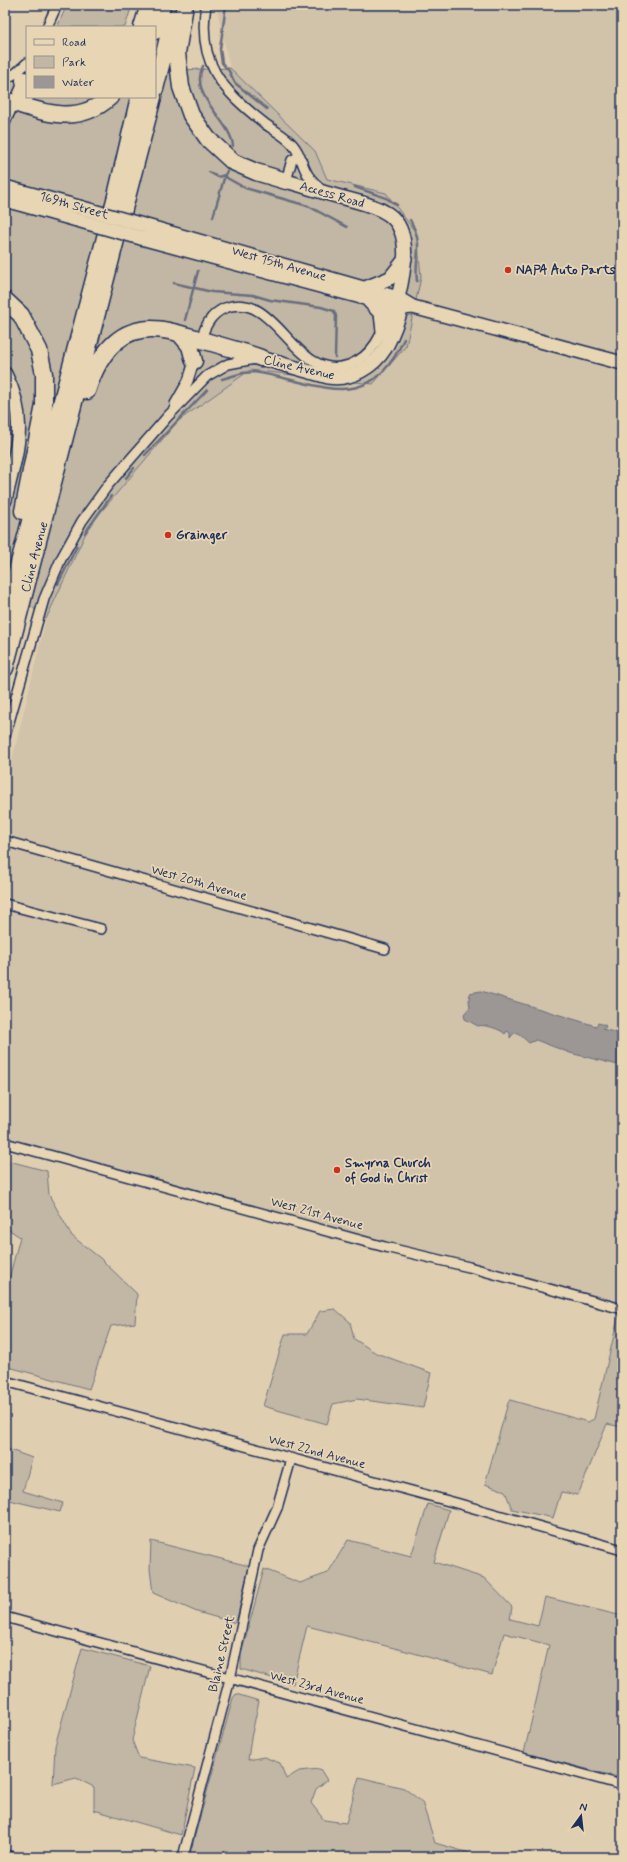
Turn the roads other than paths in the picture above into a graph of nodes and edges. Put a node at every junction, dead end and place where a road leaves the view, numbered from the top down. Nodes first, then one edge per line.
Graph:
1 (57, 5) edge
2 (149, 5) edge
3 (162, 5) edge
4 (176, 5) edge
5 (185, 5) edge
6 (206, 5) edge
7 (47, 26) edge
8 (142, 26) edge
9 (156, 27) edge
10 (26, 64) edge
11 (5, 79) edge
12 (156, 84) edge
13 (21, 91) edge
14 (27, 98) edge
15 (109, 98) edge
16 (139, 98) edge
17 (153, 98) edge
18 (5, 123) edge
19 (300, 156) junction
20 (286, 181) junction
21 (5, 187) edge
22 (323, 193) junction
23 (5, 200) edge
24 (78, 214) junction
25 (142, 232) joint
26 (405, 259) junction
27 (366, 294) junction
28 (5, 300) edge
29 (401, 305) junction
30 (383, 332) junction
31 (180, 334) junction
32 (201, 340) junction
33 (261, 358) junction
34 (194, 361) junction
35 (622, 363) edge
36 (5, 374) edge
37 (168, 416) junction
38 (5, 500) edge
39 (36, 555) junction
40 (13, 588) junction
41 (5, 616) edge
42 (5, 668) edge
43 (5, 736) edge
44 (5, 841) edge
45 (5, 904) edge
46 (102, 929) dead end
47 (385, 949) dead end
48 (5, 1143) edge
49 (622, 1310) edge
50 (5, 1381) edge
51 (291, 1459) junction
52 (622, 1550) edge
53 (5, 1617) edge
54 (230, 1678) junction
55 (622, 1784) edge
56 (5, 1855) edge
57 (13, 1857) edge
58 (183, 1857) edge

1 - 7 street
2 - 8 highway
3 - 9 highway
4 - 12 highway
5 - 20 highway
6 - 19 street
10 - 11 street
13 - 18 street
14 - 15 highway
16 - 40 highway, Cline Avenue
17 - 39 highway, Cline Avenue
19 - 20 street, Access Road
19 - 22 street
20 - 22 main road, Access Road
21 - 24 main road, 169th Street
22 - 26 main road, Access Road
23 - 24 main road, 169th Street
24 - 25 main road, 169th Street, bridge
25 - 27 main road, West 15th Avenue
26 - 27 main road
26 - 29 main road, Access Road
27 - 29 main road, West 15th Avenue
27 - 30 main road
28 - 40 highway
29 - 30 street, Cline Avenue
29 - 33 main road, Cline Avenue
29 - 35 main road, West 15th Avenue
30 - 32 street, Cline Avenue
31 - 32 highway
31 - 34 highway
31 - 39 highway
32 - 33 highway
32 - 34 street, Cline Avenue
33 - 37 street, Cline Avenue
34 - 37 street, Cline Avenue
36 - 38 main road
37 - 43 street, Cline Avenue
39 - 42 highway, Cline Avenue
40 - 41 highway, Cline Avenue
44 - 47 street, West 20th Avenue
45 - 46 street
48 - 49 street, West 21st Avenue
50 - 51 street, West 22nd Avenue
51 - 52 street, West 22nd Avenue
51 - 54 street, Blaine Street
53 - 54 street, West 23rd Avenue
54 - 55 street, West 23rd Avenue
54 - 58 street, Blaine Street
56 - 57 street

